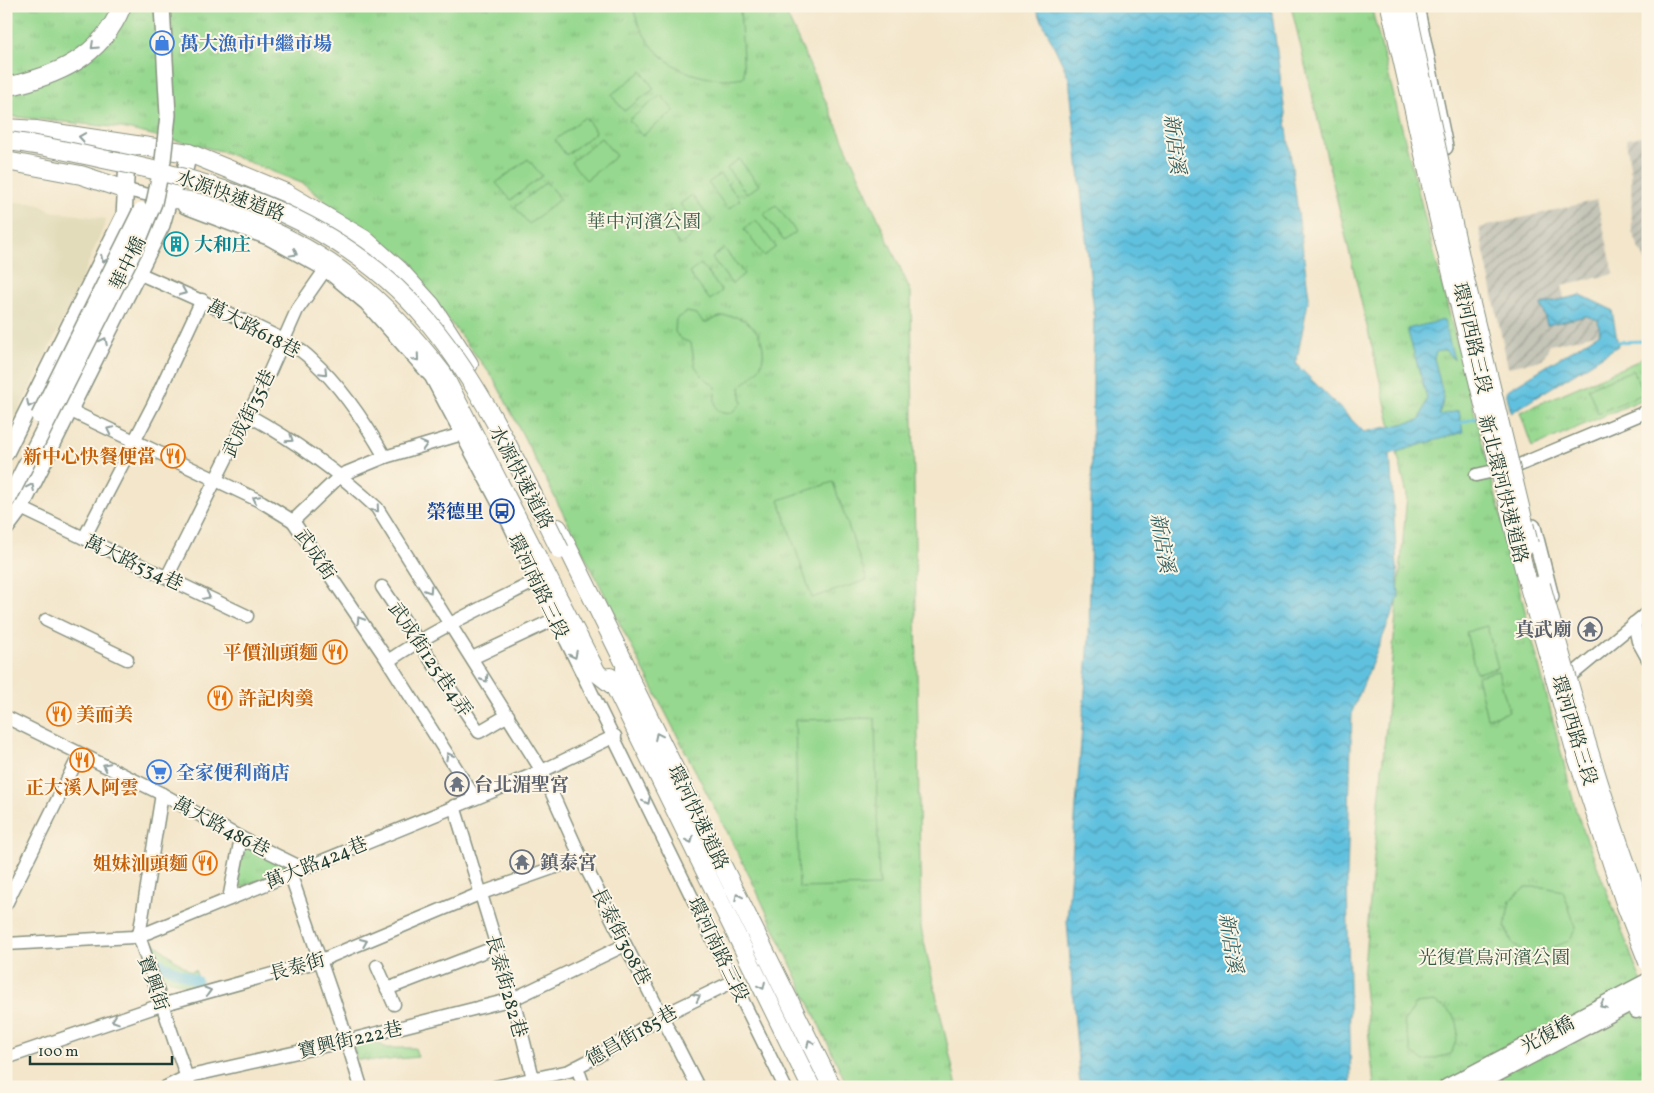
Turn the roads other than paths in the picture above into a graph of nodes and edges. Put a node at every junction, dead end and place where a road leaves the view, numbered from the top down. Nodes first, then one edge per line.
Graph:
1 (122, 6) edge
2 (155, 6) edge
3 (162, 6) edge
4 (1390, 6) edge
5 (1398, 6) edge
6 (1406, 6) edge
7 (1416, 6) edge
8 (65, 70) junction
9 (6, 87) edge
10 (6, 97) edge
11 (6, 128) edge
12 (6, 141) edge
13 (130, 145) junction
14 (6, 152) edge
15 (189, 153) junction
16 (163, 160) junction
17 (6, 161) edge
18 (126, 190) junction
19 (169, 199) junction
20 (124, 214) junction
21 (162, 225) junction
22 (325, 270) junction
23 (138, 273) junction
24 (202, 300) junction
25 (430, 324) junction
26 (283, 340) junction
27 (1491, 388) junction
28 (69, 410) junction
29 (1648, 411) edge
30 (248, 415) junction
31 (462, 434) junction
32 (132, 441) junction
33 (6, 453) edge
34 (385, 457) junction
35 (1511, 468) junction
36 (341, 475) junction
37 (1476, 475) dead end
38 (216, 479) junction
39 (11, 499) edge
40 (294, 521) junction
41 (6, 528) edge
42 (84, 538) junction
43 (555, 553) junction
44 (167, 577) junction
45 (536, 580) junction
46 (382, 587) dead end
47 (1648, 612) edge
48 (247, 616) dead end
49 (555, 619) junction
50 (46, 620) dead end
51 (450, 623) junction
52 (1634, 623) junction
53 (418, 640) junction
54 (472, 658) junction
55 (127, 659) dead end
56 (1648, 660) edge
57 (388, 661) junction
58 (1572, 674) junction
59 (622, 683) junction
60 (508, 715) junction
61 (6, 717) edge
62 (616, 736) junction
63 (80, 754) junction
64 (542, 771) junction
65 (162, 794) junction
66 (474, 798) junction
67 (454, 806) junction
68 (241, 838) junction
69 (581, 858) junction
70 (302, 868) junction
71 (290, 873) junction
72 (479, 894) junction
73 (229, 899) junction
74 (1648, 903) edge
75 (6, 904) edge
76 (1648, 923) edge
77 (139, 936) junction
78 (6, 944) edge
79 (625, 944) junction
80 (496, 947) junction
81 (1648, 954) edge
82 (319, 961) junction
83 (1648, 962) edge
84 (378, 966) dead end
85 (734, 981) junction
86 (1647, 986) edge
87 (387, 988) junction
88 (513, 999) junction
89 (394, 1004) dead end
90 (161, 1005) junction
91 (662, 1016) junction
92 (346, 1041) junction
93 (6, 1058) edge
94 (577, 1067) junction
95 (533, 1078) junction
96 (188, 1082) edge
97 (166, 1087) edge
98 (360, 1087) edge
99 (495, 1087) edge
100 (584, 1087) edge
101 (698, 1087) edge
102 (786, 1087) edge
103 (811, 1087) edge
104 (832, 1087) edge
105 (1447, 1087) edge
106 (1472, 1087) edge

1 -> 8 highway
2 - 39 main road, 華中橋, bridge
3 - 16 main road, 華中橋, bridge
4 - 83 highway, 新北環河快速道路, bridge
5 - 27 main road, 環河西路三段
6 - 76 highway, 新北環河快速道路, bridge
7 - 27 main road, 環河西路三段
8 - 9 highway
8 - 10 highway
13 -> 11 highway
12 - 25 highway, 水源快速道路, bridge
13 - 15 highway
13 - 18 main road
14 - 43 highway, 水源快速道路
15 - 19 main road
15 - 59 highway
16 - 25 highway, bridge
16 - 39 main road, 華中橋, bridge
17 - 18 highway
18 - 19 street, 環河南路三段
18 - 20 main road
19 - 21 main road
19 -> 22 street, 環河南路三段
19 - 59 highway
20 - 21 main road
20 -> 33 main road
21 - 23 main road
22 - 26 street, 武成街35巷
22 -> 31 street, 環河南路三段
23 -> 24 street, 萬大路618巷
28 -> 23 main road
24 - 26 street, 萬大路618巷
24 - 32 street
25 - 43 highway, 水源快速道路, bridge
26 - 30 street, 武成街35巷
26 -> 34 street, 萬大路618巷
27 - 35 main road, 環河西路三段
32 -> 28 street, 武成街
39 -> 28 main road
29 - 35 street
30 -> 36 street, 長泰街308巷
30 - 38 street, 武成街35巷
34 -> 31 street
31 - 45 street, 環河南路三段
32 - 38 street, 武成街
32 - 42 street
34 - 36 street
35 - 37 street
35 - 58 main road, 環河西路三段
35 - 81 main road, 環河西路三段
36 - 40 street
36 -> 51 street, 長泰街308巷
40 -> 38 street, 武成街
38 - 44 street, 武成街35巷
39 - 41 main road
39 - 42 street, 萬大路534巷
57 -> 40 street, 武成街
42 - 44 street, 萬大路534巷
43 - 59 highway, 環河快速道路
44 -> 48 street, 萬大路534巷
45 - 49 street, 環河南路三段
45 - 51 street
46 - 53 street, 武成街125巷4弄
47 - 52 street
49 - 54 street
49 -> 62 street, 環河南路三段
50 - 55 street
51 - 53 street
51 - 54 street, 長泰街308巷
52 - 56 street
52 - 58 street
53 - 57 street
53 - 60 street, 武成街125巷4弄
54 -> 60 street, 長泰街308巷
66 -> 57 street, 武成街
58 - 74 main road, 環河西路三段
59 -> 103 highway, 環河快速道路
104 -> 59 highway, 環河快速道路
60 - 64 street, 長泰街308巷
61 - 63 street, 萬大路486巷
62 - 64 street, 萬大路424巷
62 -> 85 street, 環河南路三段
65 -> 63 street, 萬大路486巷
63 - 75 street
64 - 66 street, 萬大路424巷
64 - 69 street, 長泰街308巷
65 - 68 street, 萬大路486巷
65 - 77 street
66 - 67 street, 萬大路424巷
67 - 70 street, 萬大路424巷
67 - 72 street, 長泰街282巷
68 - 70 street, 萬大路486巷
68 - 73 street
69 - 72 street, 長泰街
69 - 79 street, 長泰街308巷
70 - 71 street, 萬大路424巷
71 - 73 street, 萬大路424巷
71 - 82 street
72 - 80 street, 長泰街282巷
82 -> 72 street, 長泰街
73 - 77 street, 萬大路424巷
77 - 78 street, 萬大路424巷
77 - 90 street, 寶興街
79 - 88 street, 寶興街222巷
79 - 91 street, 長泰街308巷
80 - 87 street
80 - 88 street, 長泰街282巷
90 -> 82 street, 長泰街
82 - 92 street
84 - 87 street
91 -> 85 street, 德昌街185巷
85 - 102 street, 環河南路三段
86 -> 105 main road, 光復橋
86 - 106 main road, 光復橋
87 - 89 street
88 - 92 street, 寶興街222巷
88 - 95 street, 長泰街282巷
90 -> 93 street, 長泰街
90 - 96 street, 寶興街
91 - 94 street, 德昌街185巷
91 - 101 street, 長泰街308巷
92 - 96 street, 寶興街222巷
92 - 98 street
94 - 95 street, 德昌街185巷
94 - 100 street
95 - 99 street, 德昌街185巷
96 - 97 street, 寶興街222巷

